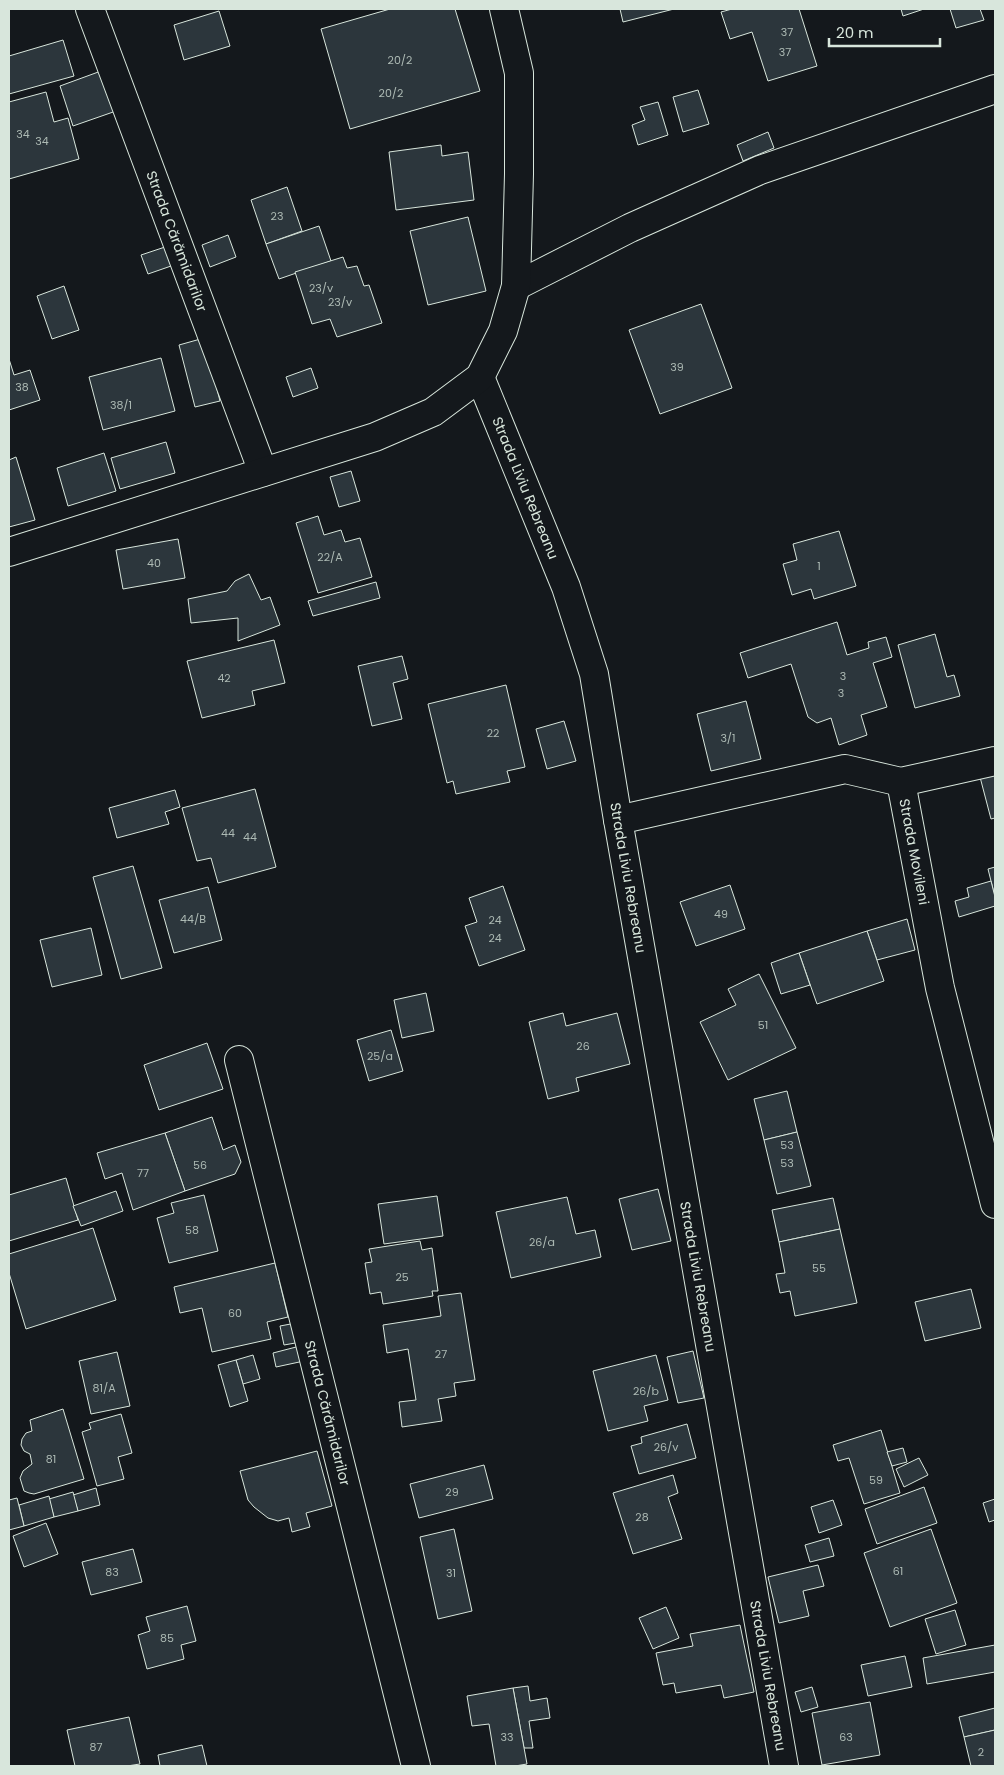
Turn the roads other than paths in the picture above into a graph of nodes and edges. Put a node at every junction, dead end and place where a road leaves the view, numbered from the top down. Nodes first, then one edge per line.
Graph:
1 (90, 9) edge
2 (504, 9) edge
3 (995, 89) edge
4 (516, 286) junction
5 (480, 377) junction
6 (263, 472) junction
7 (9, 552) edge
8 (995, 761) edge
9 (901, 782) junction
10 (618, 820) junction
11 (239, 1060) dead end
12 (995, 1204) edge
13 (416, 1766) edge
14 (784, 1766) edge

1 - 6 street, Strada Cărămidarilor
2 - 4 street
3 - 4 street
4 - 5 street
5 - 6 street
5 - 10 street, Strada Liviu Rebreanu
6 - 7 street
8 - 9 street
9 - 10 street, Strada Movileni
9 - 12 street, Strada Movileni
10 - 14 street, Strada Liviu Rebreanu
11 - 13 street, Strada Cărămidarilor

